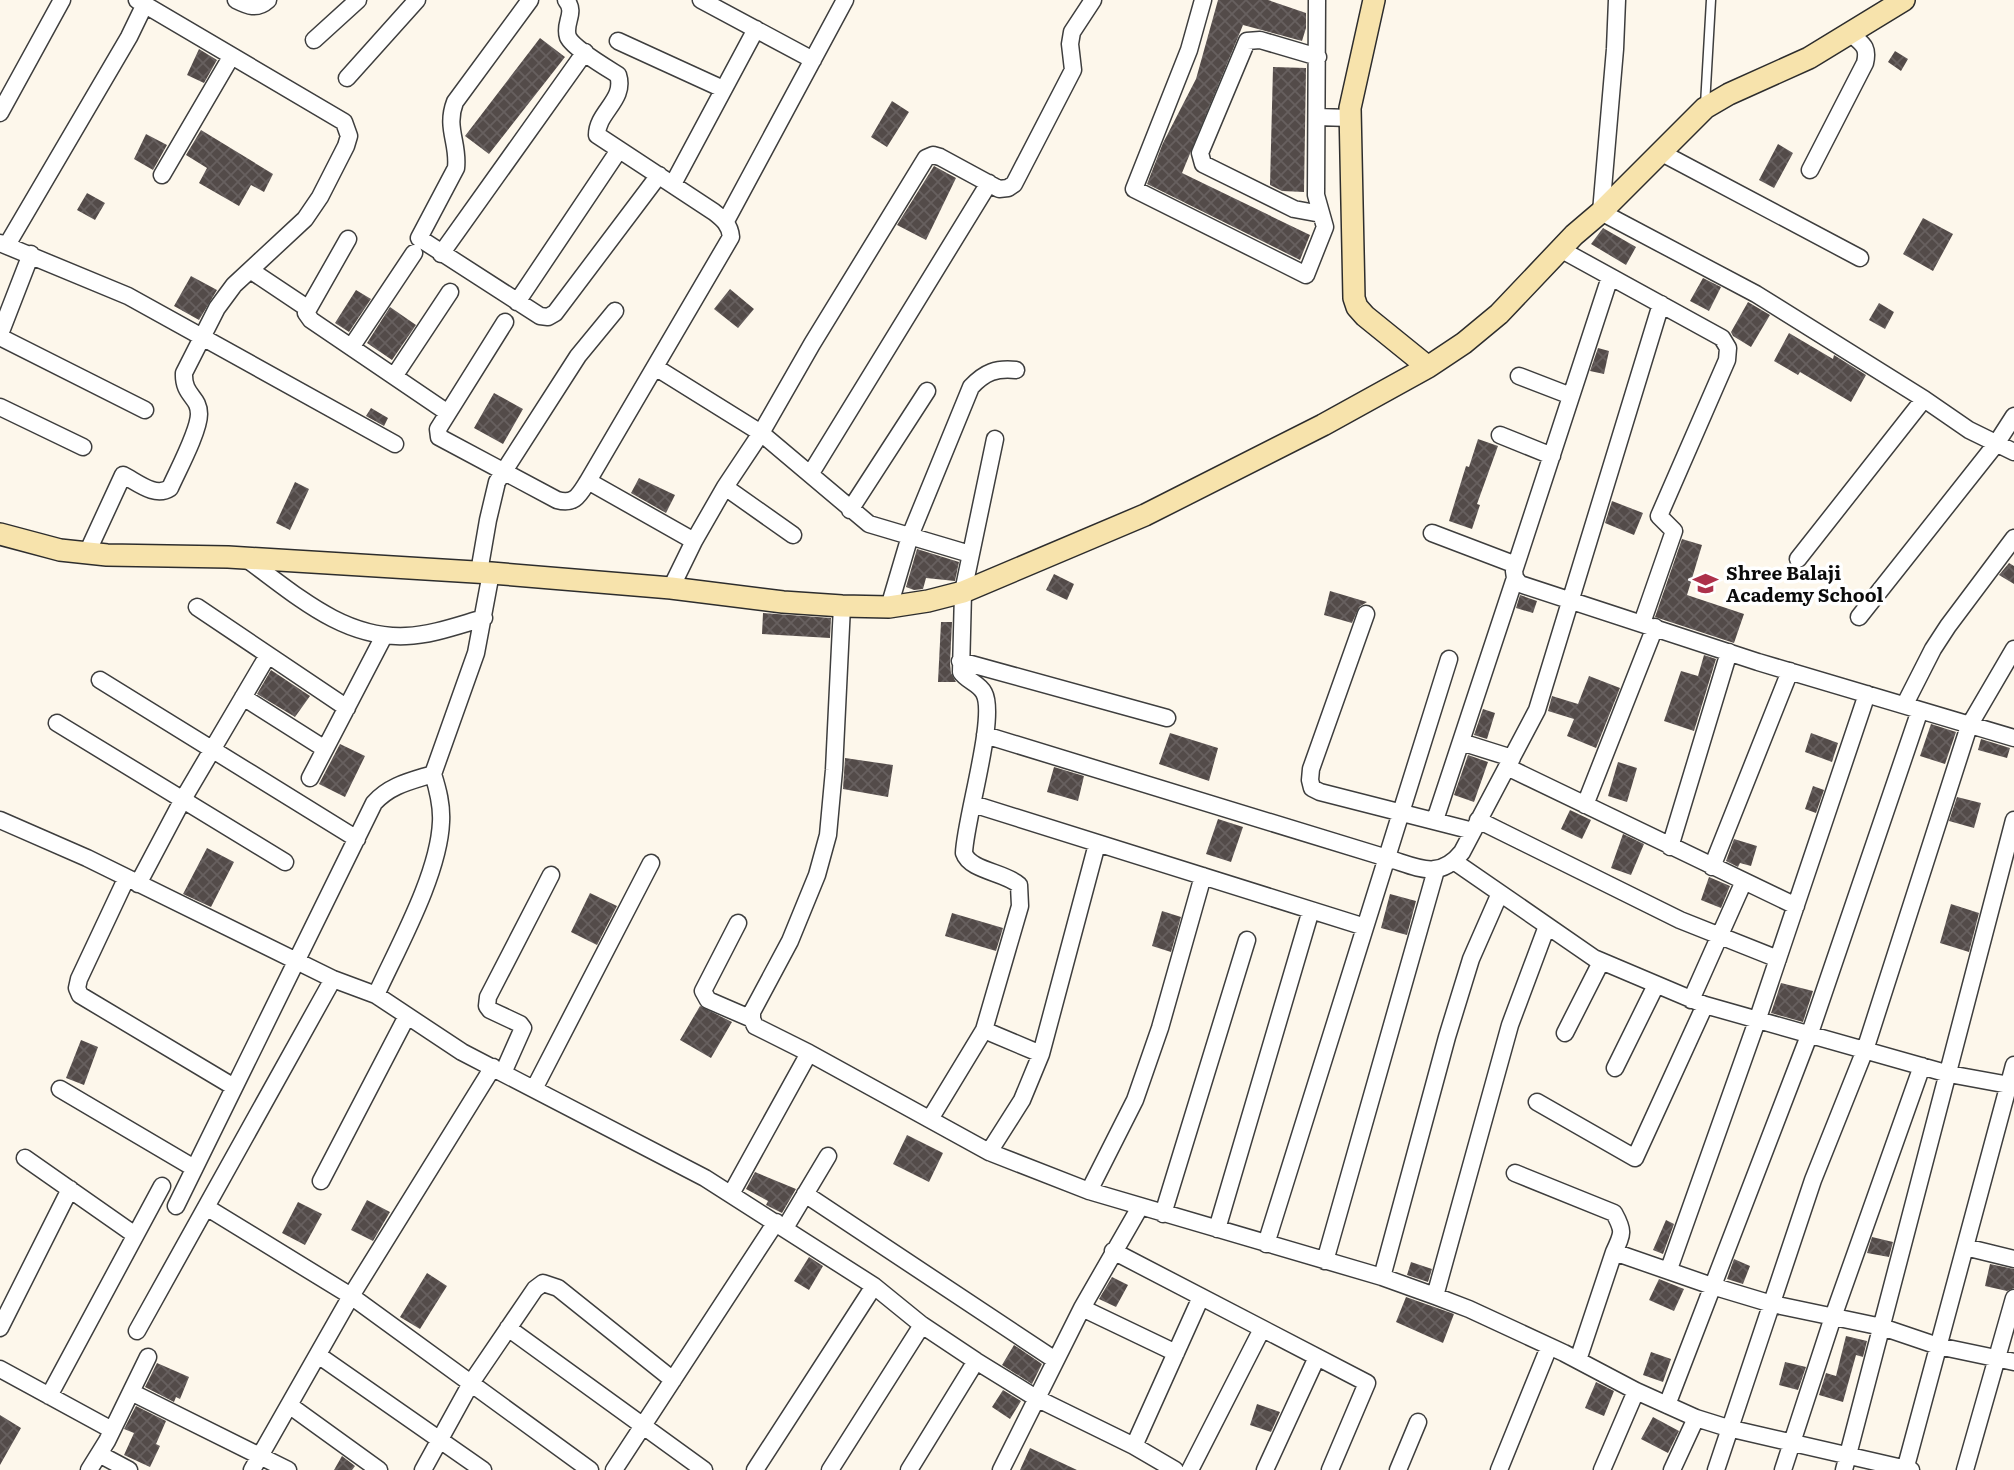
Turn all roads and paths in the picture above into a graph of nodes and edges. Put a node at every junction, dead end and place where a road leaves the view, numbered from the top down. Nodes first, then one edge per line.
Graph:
1 (62, 0) edge
2 (236, 0) edge
3 (268, 0) edge
4 (358, 0) edge
5 (417, 0) edge
6 (530, 0) edge
7 (566, 0) edge
8 (701, 0) edge
9 (845, 0) edge
10 (1093, 0) edge
11 (1203, 0) edge
12 (1317, 0) edge
13 (1374, 0) edge
14 (1617, 0) edge
15 (1711, 0) edge
16 (1904, 0) edge
17 (140, 3) edge
18 (756, 29) junction
19 (1850, 33) junction
20 (314, 40) dead end
21 (618, 41) dead end
22 (585, 52) junction
23 (231, 57) junction
24 (1318, 57) junction
25 (813, 60) junction
26 (347, 78) dead end
27 (723, 89) junction
28 (1705, 108) junction
29 (0, 113) edge
30 (1317, 117) junction
31 (1350, 118) junction
32 (619, 150) junction
33 (1660, 152) junction
34 (1810, 170) dead end
35 (162, 175) dead end
36 (666, 180) junction
37 (989, 184) junction
38 (1601, 212) junction
39 (1321, 214) junction
40 (726, 221) junction
41 (348, 239) dead end
42 (3, 244) edge
43 (1560, 250) junction
44 (414, 253) dead end
45 (31, 254) junction
46 (441, 254) junction
47 (1860, 258) dead end
48 (250, 270) junction
49 (1610, 276) junction
50 (450, 292) dead end
51 (517, 302) junction
52 (1661, 304) junction
53 (307, 307) junction
54 (614, 311) dead end
55 (505, 322) dead end
56 (0, 336) edge
57 (202, 337) junction
58 (352, 346) junction
59 (655, 367) junction
60 (1428, 367) junction
61 (1016, 370) dead end
62 (395, 375) junction
63 (1519, 376) dead end
64 (927, 391) dead end
65 (1571, 396) junction
66 (1924, 399) junction
67 (0, 407) edge
68 (145, 410) dead end
69 (448, 413) junction
70 (2014, 416) edge
71 (761, 433) junction
72 (1500, 435) dead end
73 (995, 439) dead end
74 (395, 444) dead end
75 (1996, 444) junction
76 (83, 446) dead end
77 (2014, 452) edge
78 (1552, 456) junction
79 (504, 471) junction
80 (811, 473) junction
81 (588, 481) junction
82 (725, 487) junction
83 (850, 510) junction
84 (1432, 533) dead end
85 (0, 534) edge
86 (793, 535) dead end
87 (909, 536) junction
88 (2014, 538) edge
89 (694, 541) junction
90 (87, 553) junction
91 (970, 554) junction
92 (244, 558) junction
93 (1798, 559) dead end
94 (1516, 572) junction
95 (485, 573) junction
96 (671, 588) junction
97 (963, 592) junction
98 (1572, 600) junction
99 (842, 606) junction
100 (197, 607) dead end
101 (889, 607) junction
102 (1366, 614) dead end
103 (1859, 617) dead end
104 (484, 618) junction
105 (1648, 625) junction
106 (384, 636) junction
107 (2014, 649) edge
108 (1729, 652) junction
109 (268, 655) junction
110 (1449, 659) dead end
111 (960, 660) junction
112 (1790, 671) junction
113 (100, 680) dead end
114 (1867, 694) junction
115 (243, 697) junction
116 (1913, 707) junction
117 (347, 708) junction
118 (1167, 718) dead end
119 (57, 723) dead end
120 (1969, 726) junction
121 (985, 735) junction
122 (2014, 738) edge
123 (1461, 742) junction
124 (325, 749) junction
125 (212, 750) junction
126 (1509, 762) junction
127 (433, 774) junction
128 (310, 778) dead end
129 (182, 801) junction
130 (973, 804) junction
131 (1585, 805) junction
132 (1401, 813) junction
133 (0, 820) edge
134 (1435, 820) junction
135 (2014, 820) edge
136 (1476, 826) junction
137 (357, 839) junction
138 (1097, 844) junction
139 (1670, 847) junction
140 (1387, 858) junction
141 (285, 862) dead end
142 (1455, 862) junction
143 (651, 863) dead end
144 (1712, 867) junction
145 (1436, 870) junction
146 (551, 875) dead end
147 (1203, 876) junction
148 (132, 881) junction
149 (1744, 881) junction
150 (1500, 893) junction
151 (1796, 906) junction
152 (1311, 910) junction
153 (738, 923) dead end
154 (1547, 926) junction
155 (1365, 927) junction
156 (1720, 936) junction
157 (1247, 940) dead end
158 (1778, 958) junction
159 (296, 959) junction
160 (1601, 962) junction
161 (333, 979) junction
162 (1656, 985) junction
163 (376, 995) junction
164 (1698, 1002) junction
165 (407, 1016) junction
166 (752, 1020) junction
167 (1757, 1021) junction
168 (985, 1030) junction
169 (1565, 1033) dead end
170 (1810, 1033) junction
171 (1865, 1050) junction
172 (809, 1053) junction
173 (1041, 1054) junction
174 (2014, 1065) edge
175 (1922, 1066) junction
176 (1615, 1068) dead end
177 (498, 1070) junction
178 (1948, 1074) junction
179 (2011, 1085) edge
180 (234, 1087) junction
181 (60, 1088) dead end
182 (534, 1089) junction
183 (1537, 1102) dead end
184 (930, 1119) junction
185 (989, 1152) junction
186 (828, 1156) dead end
187 (25, 1158) dead end
188 (194, 1168) junction
189 (1516, 1173) dead end
190 (321, 1181) dead end
191 (162, 1186) dead end
192 (69, 1189) junction
193 (1089, 1191) junction
194 (731, 1194) junction
195 (805, 1194) junction
196 (176, 1206) dead end
197 (1140, 1207) junction
198 (206, 1208) junction
199 (1163, 1214) junction
200 (781, 1225) junction
201 (1217, 1229) junction
202 (135, 1235) junction
203 (1266, 1244) junction
204 (1965, 1247) junction
205 (1113, 1251) junction
206 (1614, 1252) junction
207 (2014, 1259) edge
208 (1325, 1261) junction
209 (1669, 1269) junction
210 (1382, 1277) junction
211 (874, 1286) junction
212 (1712, 1286) junction
213 (351, 1296) junction
214 (1435, 1296) junction
215 (1201, 1297) junction
216 (2014, 1298) edge
217 (1772, 1304) junction
218 (1082, 1308) junction
219 (1833, 1317) junction
220 (922, 1325) junction
221 (1882, 1327) junction
222 (0, 1328) edge
223 (508, 1328) junction
224 (1262, 1329) junction
225 (137, 1331) dead end
226 (1938, 1346) junction
227 (1549, 1347) junction
228 (1176, 1353) junction
229 (318, 1355) junction
230 (148, 1357) dead end
231 (1317, 1357) junction
232 (1997, 1358) junction
233 (1055, 1360) junction
234 (1578, 1360) junction
235 (976, 1361) junction
236 (2014, 1362) edge
237 (0, 1369) edge
238 (673, 1380) junction
239 (471, 1383) junction
240 (1636, 1391) junction
241 (131, 1392) junction
242 (49, 1396) junction
243 (1036, 1398) junction
244 (289, 1405) junction
245 (1667, 1405) junction
246 (1696, 1418) junction
247 (1418, 1422) dead end
248 (643, 1426) junction
249 (1728, 1428) junction
250 (112, 1430) junction
251 (440, 1440) junction
252 (1791, 1442) junction
253 (1134, 1446) junction
254 (99, 1454) junction
255 (261, 1455) junction
256 (1846, 1462) edge
257 (1907, 1469) edge
258 (89, 1470) edge
259 (129, 1470) edge
260 (252, 1470) edge
261 (288, 1470) edge
262 (379, 1470) edge
263 (423, 1470) edge
264 (483, 1470) edge
265 (590, 1470) edge
266 (614, 1470) edge
267 (704, 1470) edge
268 (755, 1470) edge
269 (830, 1470) edge
270 (909, 1470) edge
271 (1001, 1470) edge
272 (1175, 1470) edge
273 (1191, 1470) edge
274 (1265, 1470) edge
275 (1329, 1470) edge
276 (1398, 1470) edge
277 (1499, 1470) edge
278 (1602, 1470) edge
279 (1672, 1470) edge
280 (1716, 1470) edge
281 (1783, 1470) edge
282 (1965, 1470) edge

1 - 29 street
2 - 3 street
4 - 20 street
5 - 26 street
6 - 46 street
7 - 22 street
8 - 18 street
9 - 25 street
10 - 37 street
11 - 39 street
12 - 24 street
13 - 31 street
14 - 38 street
15 - 28 lane
16 - 19 street
17 - 23 street
17 - 42 street
18 - 25 street
18 - 27 street
19 - 28 street
19 - 34 street
21 - 27 street
22 - 32 street
22 - 46 street
23 - 35 street
23 - 48 street
24 - 30 street
24 - 39 street
25 - 40 street
27 - 36 street
28 - 33 street
30 - 31 street
30 - 39 street
31 - 60 street
32 - 36 street
32 - 51 street
33 - 38 street
33 - 47 street
36 - 40 street
36 - 51 street
37 - 71 street
37 - 80 street
38 - 43 street
38 - 66 street
40 - 59 street
41 - 53 street
42 - 45 street
43 - 49 street
43 - 60 street
44 - 58 street
45 - 56 street
45 - 57 street
46 - 51 street
48 - 53 street
48 - 57 street
49 - 52 street
49 - 65 street
50 - 62 street
52 - 98 street
52 - 105 street
53 - 58 street
54 - 79 street
55 - 69 street
56 - 68 street
57 - 74 street
57 - 90 street
58 - 62 street
59 - 71 street
59 - 81 street
60 - 97 street
61 - 87 street
62 - 69 street
63 - 65 street
64 - 83 street
65 - 78 street
66 - 75 street
66 - 93 street
67 - 76 street
69 - 79 street
70 - 75 street
71 - 80 street
71 - 82 street
72 - 78 street
73 - 91 street
75 - 77 street
75 - 103 street
78 - 94 street
79 - 81 street
79 - 95 street
80 - 83 street
81 - 89 street
82 - 86 street
82 - 89 street
83 - 87 street
84 - 94 street
85 - 90 street
87 - 91 street
87 - 101 street
88 - 116 street
89 - 96 street
90 - 92 street
91 - 97 street
92 - 95 street
92 - 106 street
94 - 98 street
94 - 123 street
95 - 96 street
95 - 104 street
96 - 99 street
97 - 101 street
97 - 111 street
98 - 105 street
98 - 126 street
99 - 101 street
99 - 166 street
100 - 109 street
102 - 132 street
104 - 106 street
104 - 127 street
105 - 108 street
105 - 131 street
106 - 117 street
107 - 120 street
108 - 112 street
108 - 139 street
109 - 115 street
109 - 117 street
110 - 132 street
111 - 118 street
111 - 121 street
112 - 114 street
112 - 144 street
113 - 125 street
114 - 116 street
114 - 151 street
115 - 124 street
115 - 125 street
116 - 120 street
116 - 170 street
117 - 124 street
119 - 129 street
120 - 122 street
120 - 171 street
121 - 130 street
121 - 140 street
123 - 126 street
123 - 134 street
124 - 128 street
125 - 129 street
125 - 137 street
126 - 131 street
126 - 136 street
127 - 137 street
127 - 163 street
129 - 141 street
129 - 148 street
130 - 138 street
130 - 168 street
131 - 139 street
132 - 134 street
132 - 140 street
133 - 148 street
134 - 136 street
135 - 178 street
136 - 142 street
136 - 156 street
137 - 159 street
138 - 147 street
138 - 173 street
139 - 144 street
140 - 145 street
140 - 155 street
142 - 145 street
142 - 150 street
143 - 182 street
144 - 149 street
145 - 208 street
146 - 177 street
147 - 152 street
147 - 193 street
148 - 159 street
148 - 180 street
149 - 151 street
149 - 156 street
150 - 154 street
150 - 210 street
151 - 158 street
152 - 155 street
152 - 201 street
153 - 166 street
154 - 160 street
154 - 214 street
155 - 203 street
156 - 158 street
156 - 164 street
157 - 199 street
158 - 167 street
159 - 161 street
159 - 180 street
160 - 162 street
160 - 169 street
161 - 163 street
161 - 198 street
162 - 164 street
162 - 176 street
163 - 165 street
164 - 167 street
164 - 183 street
165 - 177 street
165 - 190 street
166 - 172 street
167 - 170 street
167 - 209 street
168 - 173 street
168 - 184 street
170 - 171 street
170 - 212 street
171 - 175 street
171 - 217 street
172 - 184 street
172 - 194 street
173 - 185 street
174 - 179 street
175 - 178 street
175 - 219 street
177 - 182 street
177 - 213 street
178 - 179 street
178 - 221 street
179 - 204 street
180 - 188 street
181 - 188 street
182 - 194 street
184 - 185 street
185 - 193 street
186 - 195 street
187 - 192 street
188 - 196 street
189 - 206 street
191 - 202 street
192 - 202 street
192 - 222 street
193 - 197 street
194 - 200 street
195 - 200 street
195 - 233 street
197 - 199 street
197 - 205 street
198 - 213 street
198 - 225 street
199 - 201 street
200 - 211 street
200 - 238 street
201 - 203 street
202 - 242 street
203 - 208 street
204 - 207 street
204 - 226 street
205 - 215 street
205 - 218 street
206 - 209 street
206 - 234 street
208 - 210 street
209 - 212 street
210 - 214 street
211 - 220 street
211 - 268 street
212 - 217 street
212 - 245 street
213 - 229 street
213 - 239 street
214 - 227 street
215 - 224 street
215 - 228 street
216 - 232 street
217 - 219 street
217 - 249 street
218 - 228 street
218 - 233 street
219 - 221 street
219 - 252 street
220 - 235 street
220 - 269 street
221 - 226 street
221 - 256 street
223 - 238 street
223 - 239 street
223 - 248 street
224 - 231 street
224 - 273 street
226 - 232 street
226 - 257 street
227 - 234 street
227 - 277 street
228 - 253 street
229 - 244 street
229 - 251 street
230 - 241 street
231 - 274 street
231 - 275 street
232 - 236 street
232 - 282 street
233 - 243 street
234 - 240 street
235 - 243 street
235 - 270 street
237 - 242 street
238 - 248 street
239 - 251 street
239 - 265 street
240 - 245 street
240 - 278 street
241 - 250 street
241 - 255 street
242 - 250 street
243 - 253 street
243 - 271 street
244 - 255 street
244 - 262 street
245 - 246 street
246 - 249 street
246 - 279 street
247 - 276 street
248 - 266 street
248 - 267 street
249 - 252 street
249 - 280 street
250 - 254 street
251 - 263 street
251 - 264 street
252 - 256 street
252 - 281 street
253 - 272 street
254 - 258 street
254 - 259 street
255 - 260 street
255 - 261 street
256 - 257 street

